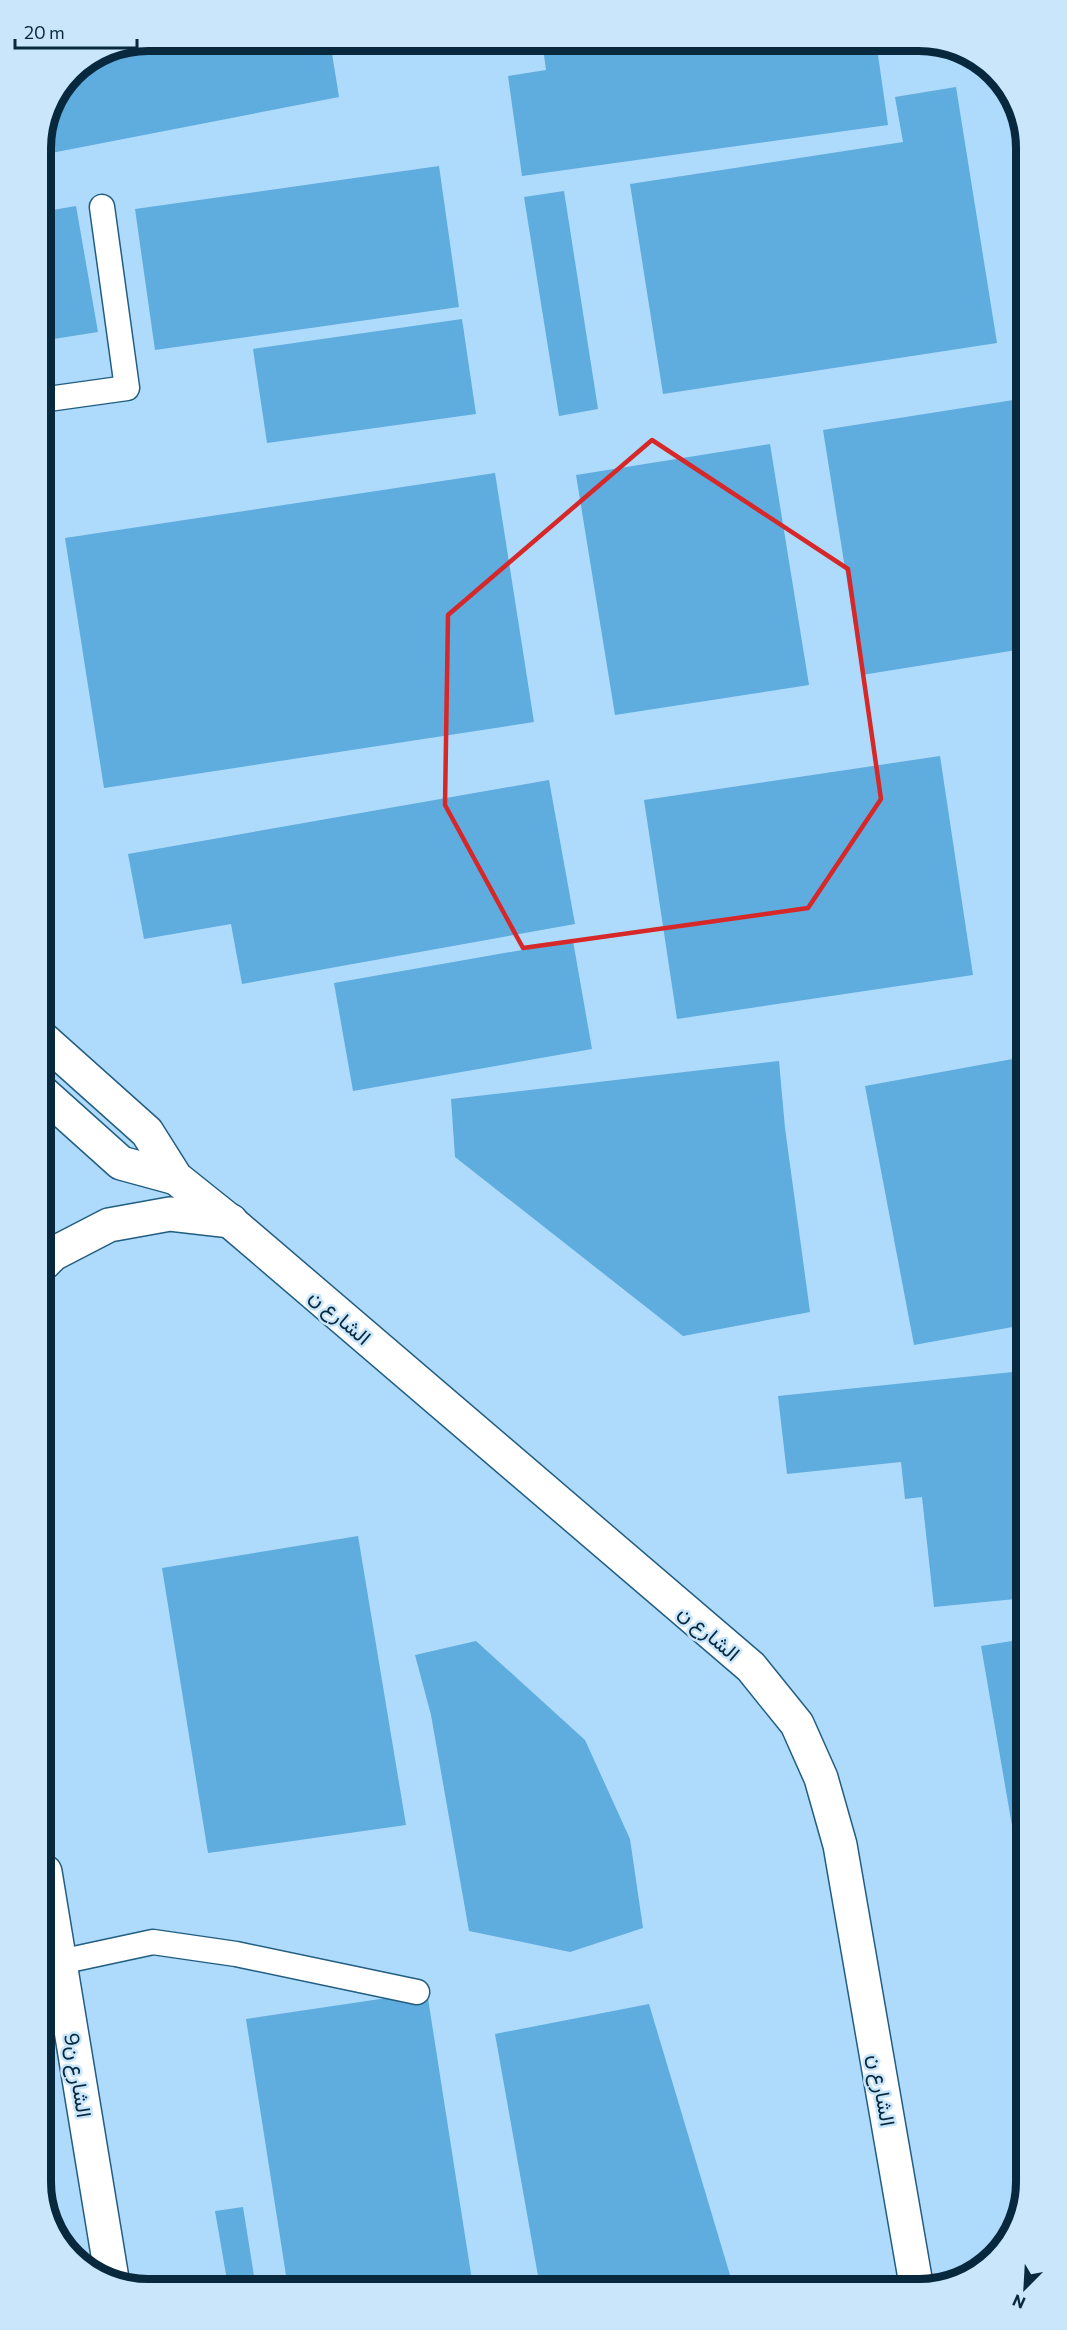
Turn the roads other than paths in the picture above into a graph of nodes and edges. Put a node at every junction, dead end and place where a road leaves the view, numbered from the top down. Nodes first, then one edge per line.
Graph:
1 (102, 207) dead end
2 (51, 399) edge
3 (51, 1045) edge
4 (51, 1100) edge
5 (176, 1178) junction
6 (231, 1222) junction
7 (51, 1256) edge
8 (51, 1908) edge
9 (60, 1962) junction
10 (417, 1992) dead end
11 (111, 2272) edge
12 (915, 2279) edge

1 - 2 lane
3 - 5 street, الشارع ن
4 - 5 street, الشارع ن
5 - 6 street, الشارع ن
6 - 7 street
6 - 12 street, الشارع ن
8 - 9 street, الشارع ن9
9 - 10 lane
9 - 11 street, الشارع ن9

